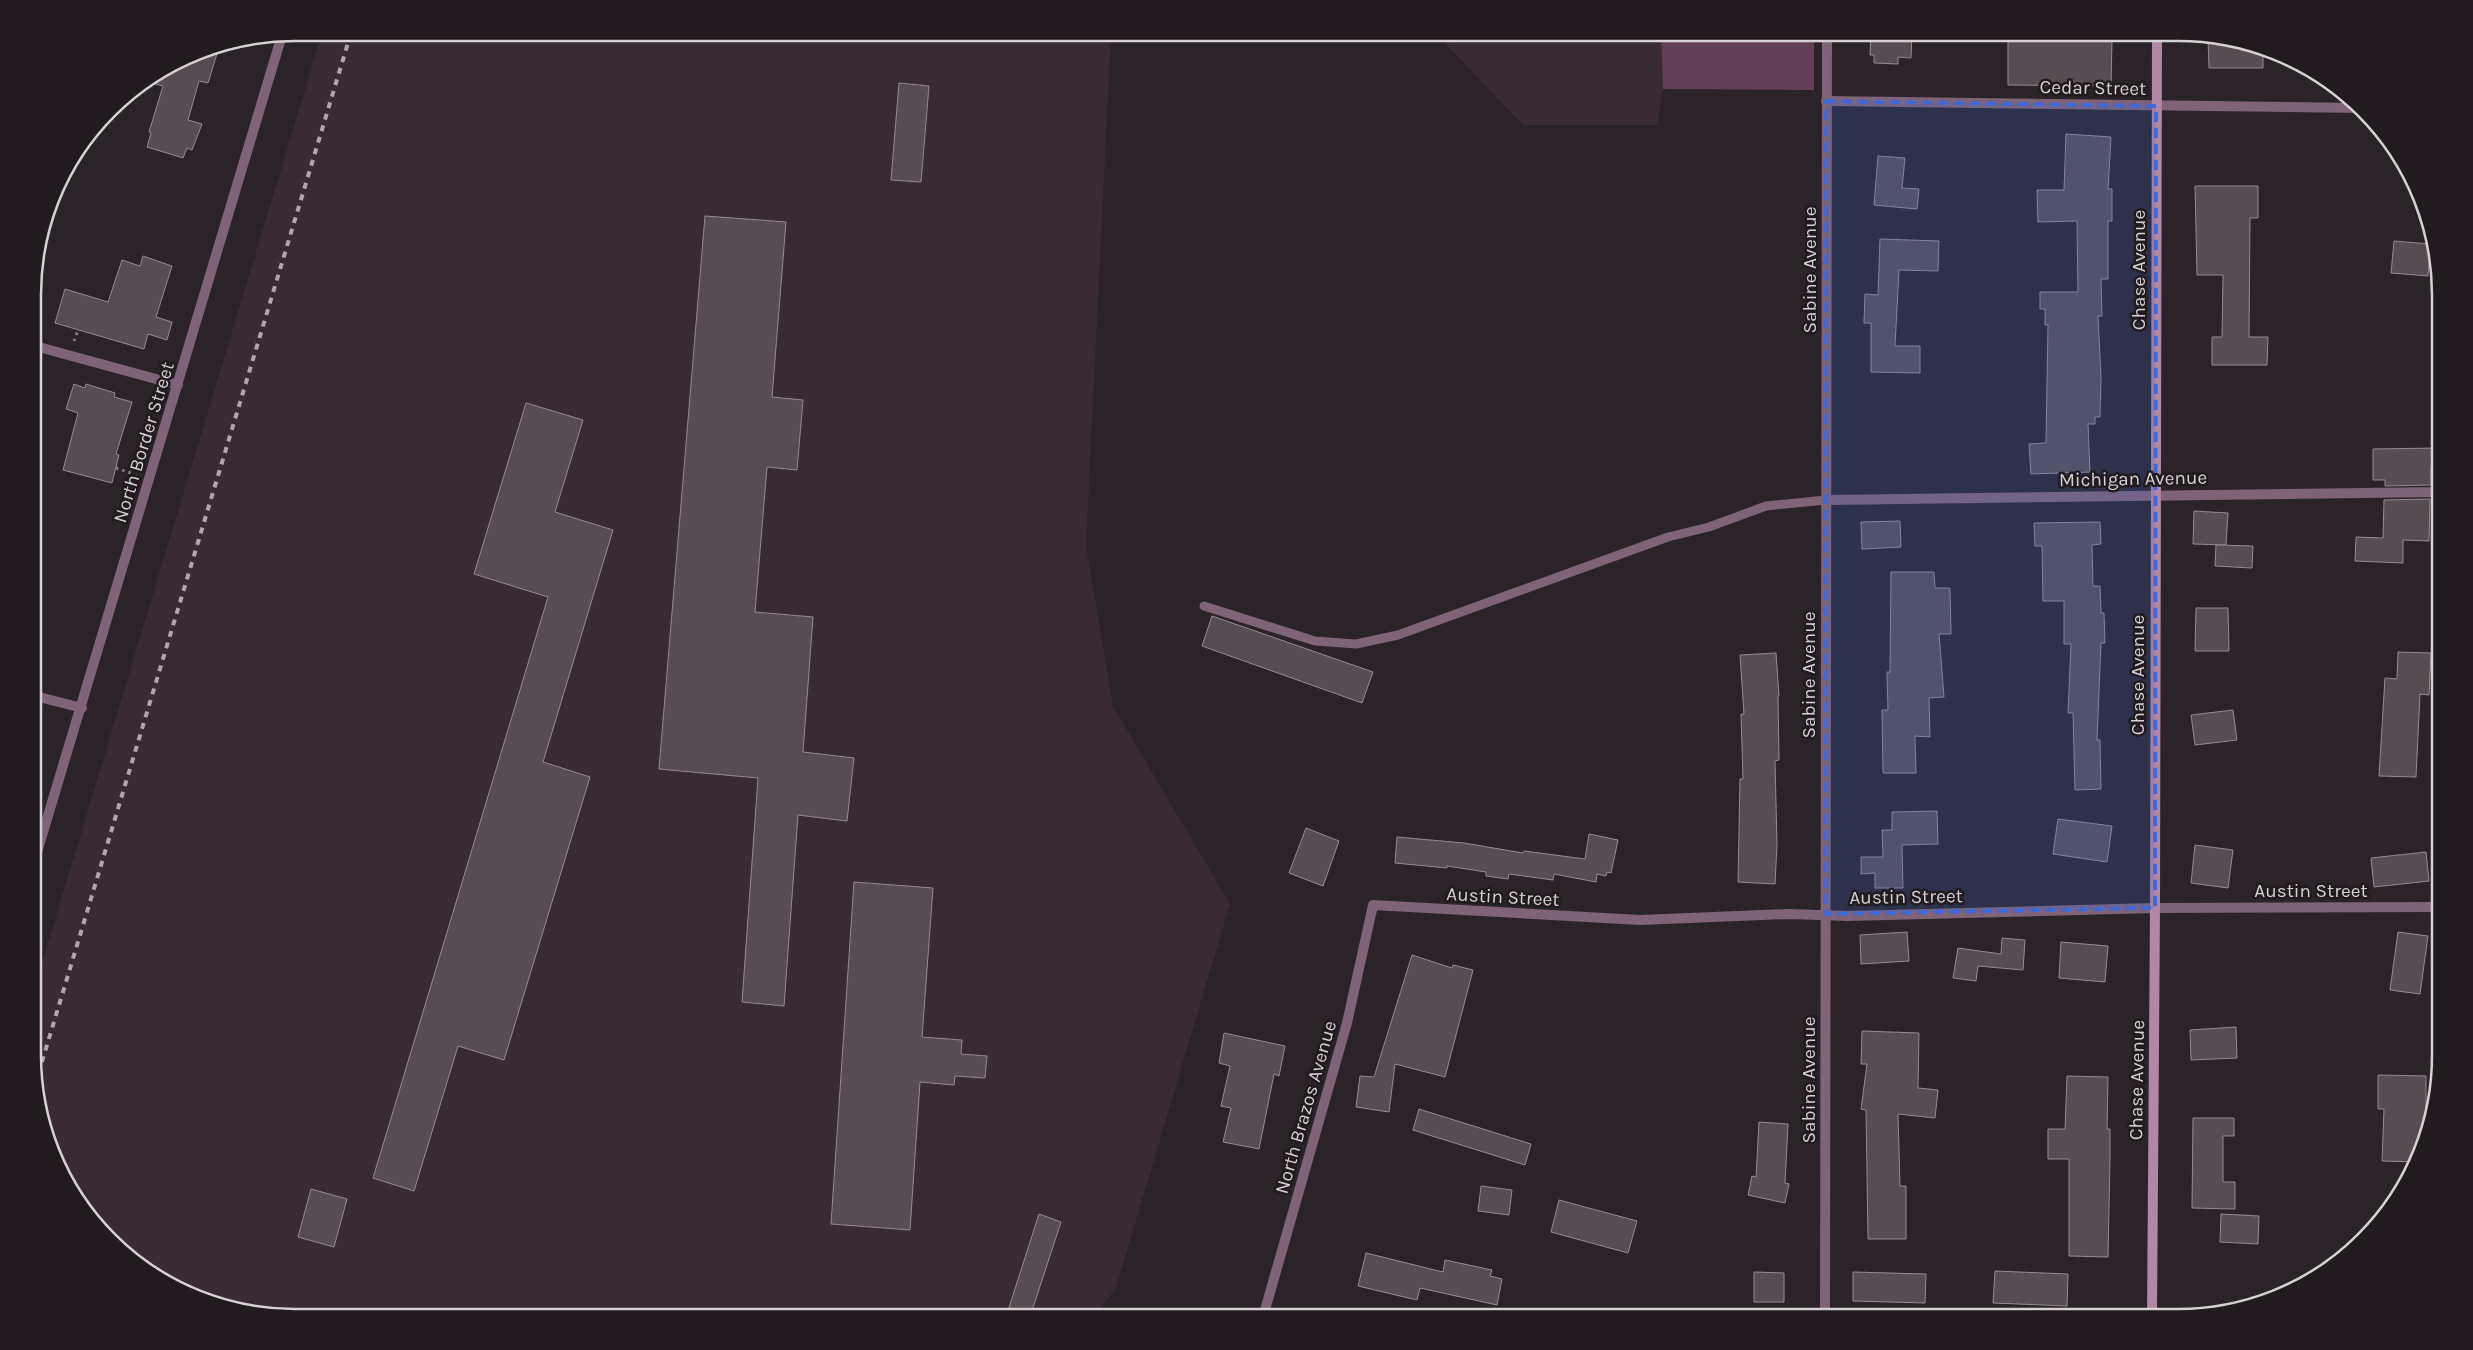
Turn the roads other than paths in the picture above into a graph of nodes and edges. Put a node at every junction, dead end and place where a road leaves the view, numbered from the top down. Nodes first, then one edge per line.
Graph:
1 (1827, 41) edge
2 (2157, 41) edge
3 (280, 42) edge
4 (1826, 101) junction
5 (2156, 106) junction
6 (2350, 108) edge
7 (41, 348) edge
8 (178, 385) junction
9 (2432, 492) edge
10 (2154, 495) junction
11 (1826, 500) junction
12 (1204, 606) dead end
13 (41, 698) edge
14 (82, 708) junction
15 (41, 840) edge
16 (1373, 905) joint
17 (2432, 907) edge
18 (2155, 908) junction
19 (1826, 914) junction
20 (1265, 1309) edge
21 (1825, 1309) edge
22 (2152, 1309) edge

1 - 4 street, Sabine Avenue
2 - 5 street, Chase Avenue
3 - 8 street, North Border Street
4 - 5 street, Cedar Street
4 - 11 street, Sabine Avenue
5 - 6 street, Cedar Street
5 - 10 street, Chase Avenue
7 - 8 street
8 - 14 street, North Border Street
9 - 10 street, Michigan Avenue
10 - 11 street, Michigan Avenue
10 - 18 street, Chase Avenue
11 - 12 lane
11 - 19 street, Sabine Avenue
13 - 14 street
14 - 15 street, North Border Street
16 - 19 street, Austin Street
16 - 20 street, North Brazos Avenue
17 - 18 street, Austin Street
18 - 19 street, Austin Street
18 - 22 street, Chase Avenue
19 - 21 street, Sabine Avenue

